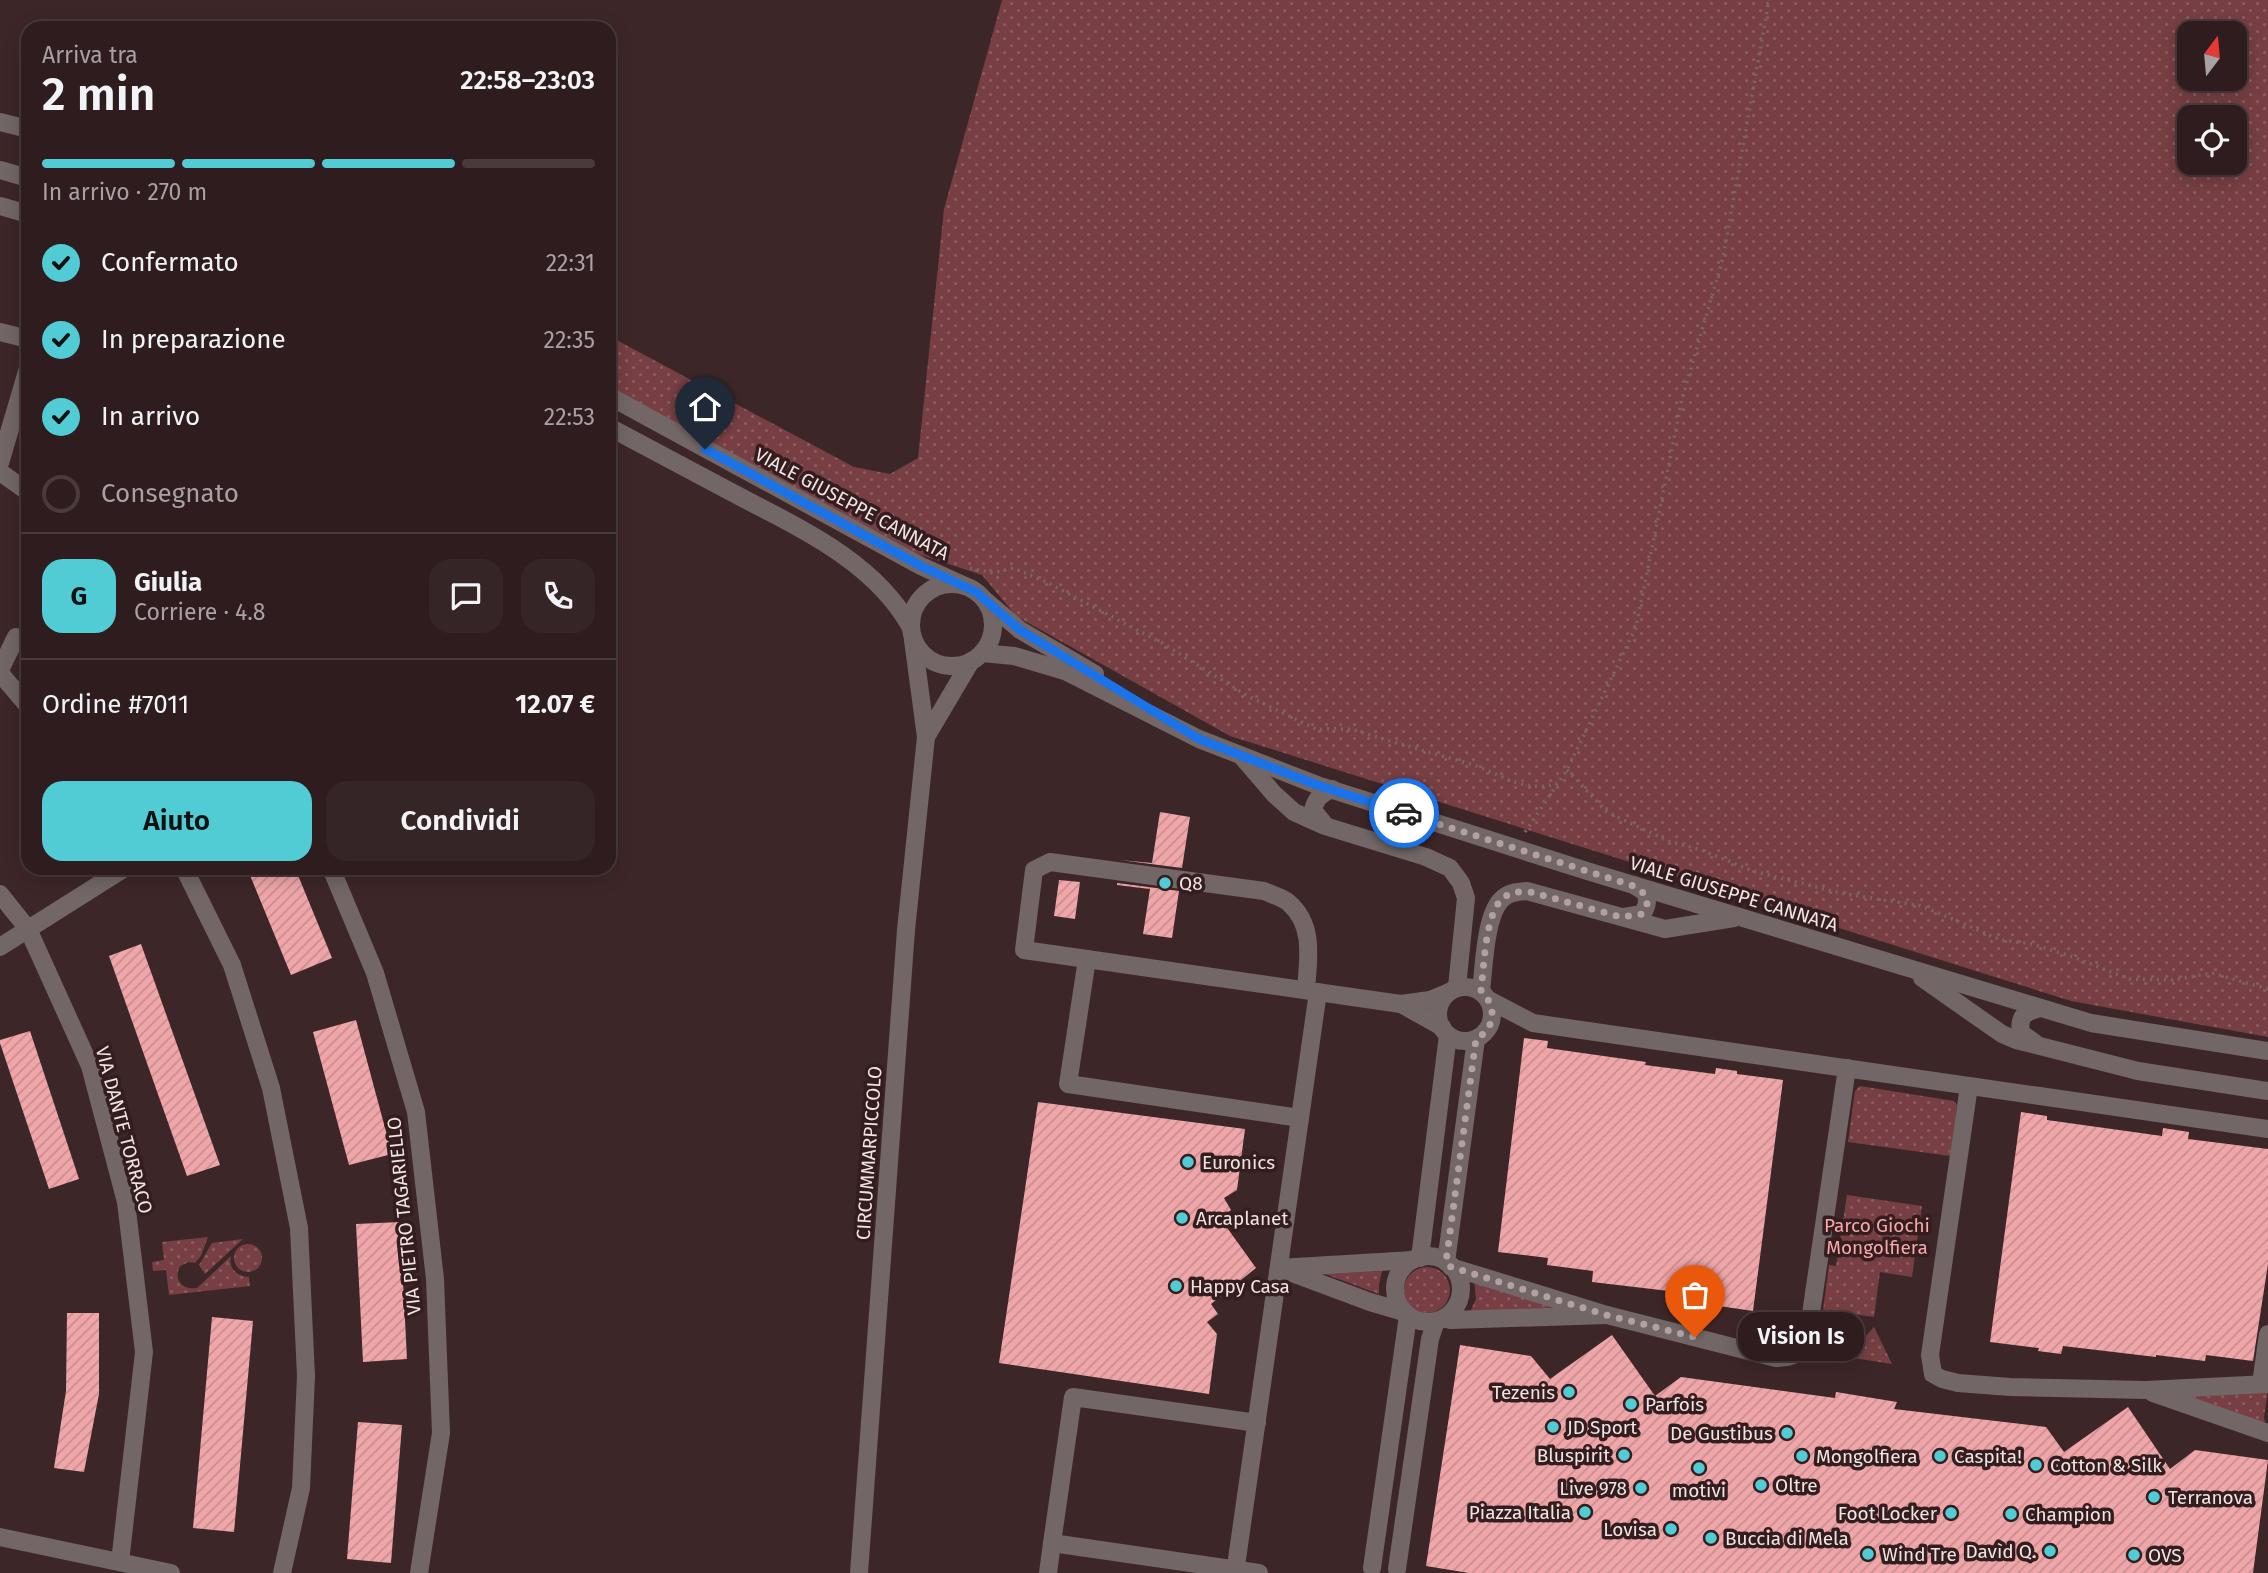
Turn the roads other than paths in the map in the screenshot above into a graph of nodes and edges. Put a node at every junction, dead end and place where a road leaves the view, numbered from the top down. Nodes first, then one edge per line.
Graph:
1 (0, 121) edge
2 (21, 128) edge
3 (0, 170) edge
4 (21, 176) edge
5 (0, 206) edge
6 (21, 212) edge
7 (0, 331) edge
8 (21, 338) edge
9 (21, 392) edge
10 (616, 400) edge
11 (616, 436) edge
12 (0, 463) edge
13 (0, 472) edge
14 (21, 487) edge
15 (966, 577) junction
16 (985, 601) junction
17 (912, 633) junction
18 (21, 642) edge
19 (977, 657) junction
20 (0, 672) edge
21 (21, 698) edge
22 (926, 737) junction
23 (1199, 739) junction
24 (1241, 755) junction
25 (1332, 789) junction
26 (1325, 826) junction
27 (114, 875) edge
28 (187, 875) edge
29 (334, 875) edge
30 (1634, 886) junction
31 (0, 894) edge
32 (1621, 917) junction
33 (1741, 918) junction
34 (28, 929) junction
35 (0, 947) edge
36 (1087, 959) junction
37 (1911, 970) junction
38 (1452, 990) junction
39 (1312, 991) junction
40 (1485, 996) junction
41 (1401, 1004) junction
42 (2040, 1008) junction
43 (1533, 1023) junction
44 (1445, 1031) junction
45 (1480, 1036) junction
46 (2053, 1051) junction
47 (2268, 1051) edge
48 (1847, 1068) junction
49 (1969, 1086) junction
50 (2268, 1091) edge
51 (1300, 1118) junction
52 (2268, 1129) edge
53 (1416, 1259) junction
54 (1449, 1264) junction
55 (1279, 1268) junction
56 (1406, 1314) junction
57 (1606, 1315) junction
58 (1440, 1320) junction
59 (2268, 1334) edge
60 (2264, 1384) edge
61 (2147, 1390) junction
62 (1257, 1423) junction
63 (2268, 1433) edge
64 (0, 1537) edge
65 (1052, 1543) junction
66 (120, 1562) junction
67 (1236, 1571) edge
68 (1369, 1571) edge
69 (1400, 1571) edge
70 (172, 1573) edge
71 (282, 1573) edge
72 (419, 1573) edge
73 (859, 1573) edge
74 (1048, 1573) edge
75 (1259, 1573) edge

1 - 2 street
3 - 4 street
5 - 6 street
7 - 8 street
9 - 12 street
10 - 15 street, VIALE GIUSEPPE CANNATA
11 - 17 street
13 - 14 street
15 - 16 street
15 - 17 street
16 - 19 street
16 - 23 street, VIALE GIUSEPPE CANNATA
17 - 19 street
17 - 22 street, CIRCUMMARPICCOLO
18 - 20 street
19 - 22 street, CIRCUMMARPICCOLO
19 - 23 street, VIALE GIUSEPPE CANNATA
20 - 21 street
22 - 73 street, CIRCUMMARPICCOLO
23 - 24 street, VIALE GIUSEPPE CANNATA
24 - 25 street, VIALE GIUSEPPE CANNATA
24 - 26 street
25 - 26 street
25 - 30 street, VIALE GIUSEPPE CANNATA
26 - 38 street
27 - 34 street
28 - 71 street
29 - 72 street, VIA PIETRO TAGARIELLO
30 - 32 street
30 - 33 street, VIALE GIUSEPPE CANNATA
31 - 34 street, VIA DANTE TORRACO
32 - 33 street
32 - 40 street
33 - 37 street, VIALE GIUSEPPE CANNATA
34 - 35 street
34 - 66 street, VIA DANTE TORRACO
36 - 39 street
36 - 39 street
36 - 51 street
37 - 42 street, VIALE GIUSEPPE CANNATA
37 - 46 street
38 - 40 street
38 - 41 street
38 - 44 street
39 - 41 street
39 - 51 street
40 - 43 street
40 - 45 street
41 - 44 street
42 - 46 street
42 - 47 street, VIALE GIUSEPPE CANNATA
43 - 45 street
43 - 48 street
44 - 45 street
44 - 53 street
45 - 54 street
46 - 50 street
48 - 49 street
48 - 57 street
49 - 52 street
49 - 61 street
51 - 55 street
53 - 54 street
53 - 55 street
53 - 56 street
54 - 57 street
54 - 58 street
55 - 56 street
55 - 62 street
56 - 58 street
56 - 68 street
57 - 58 street
58 - 69 street
59 - 60 street
60 - 61 street
61 - 63 street
62 - 65 street
62 - 67 street
64 - 66 street
65 - 67 street
65 - 74 street
66 - 70 street
67 - 75 street
68 - 69 street

